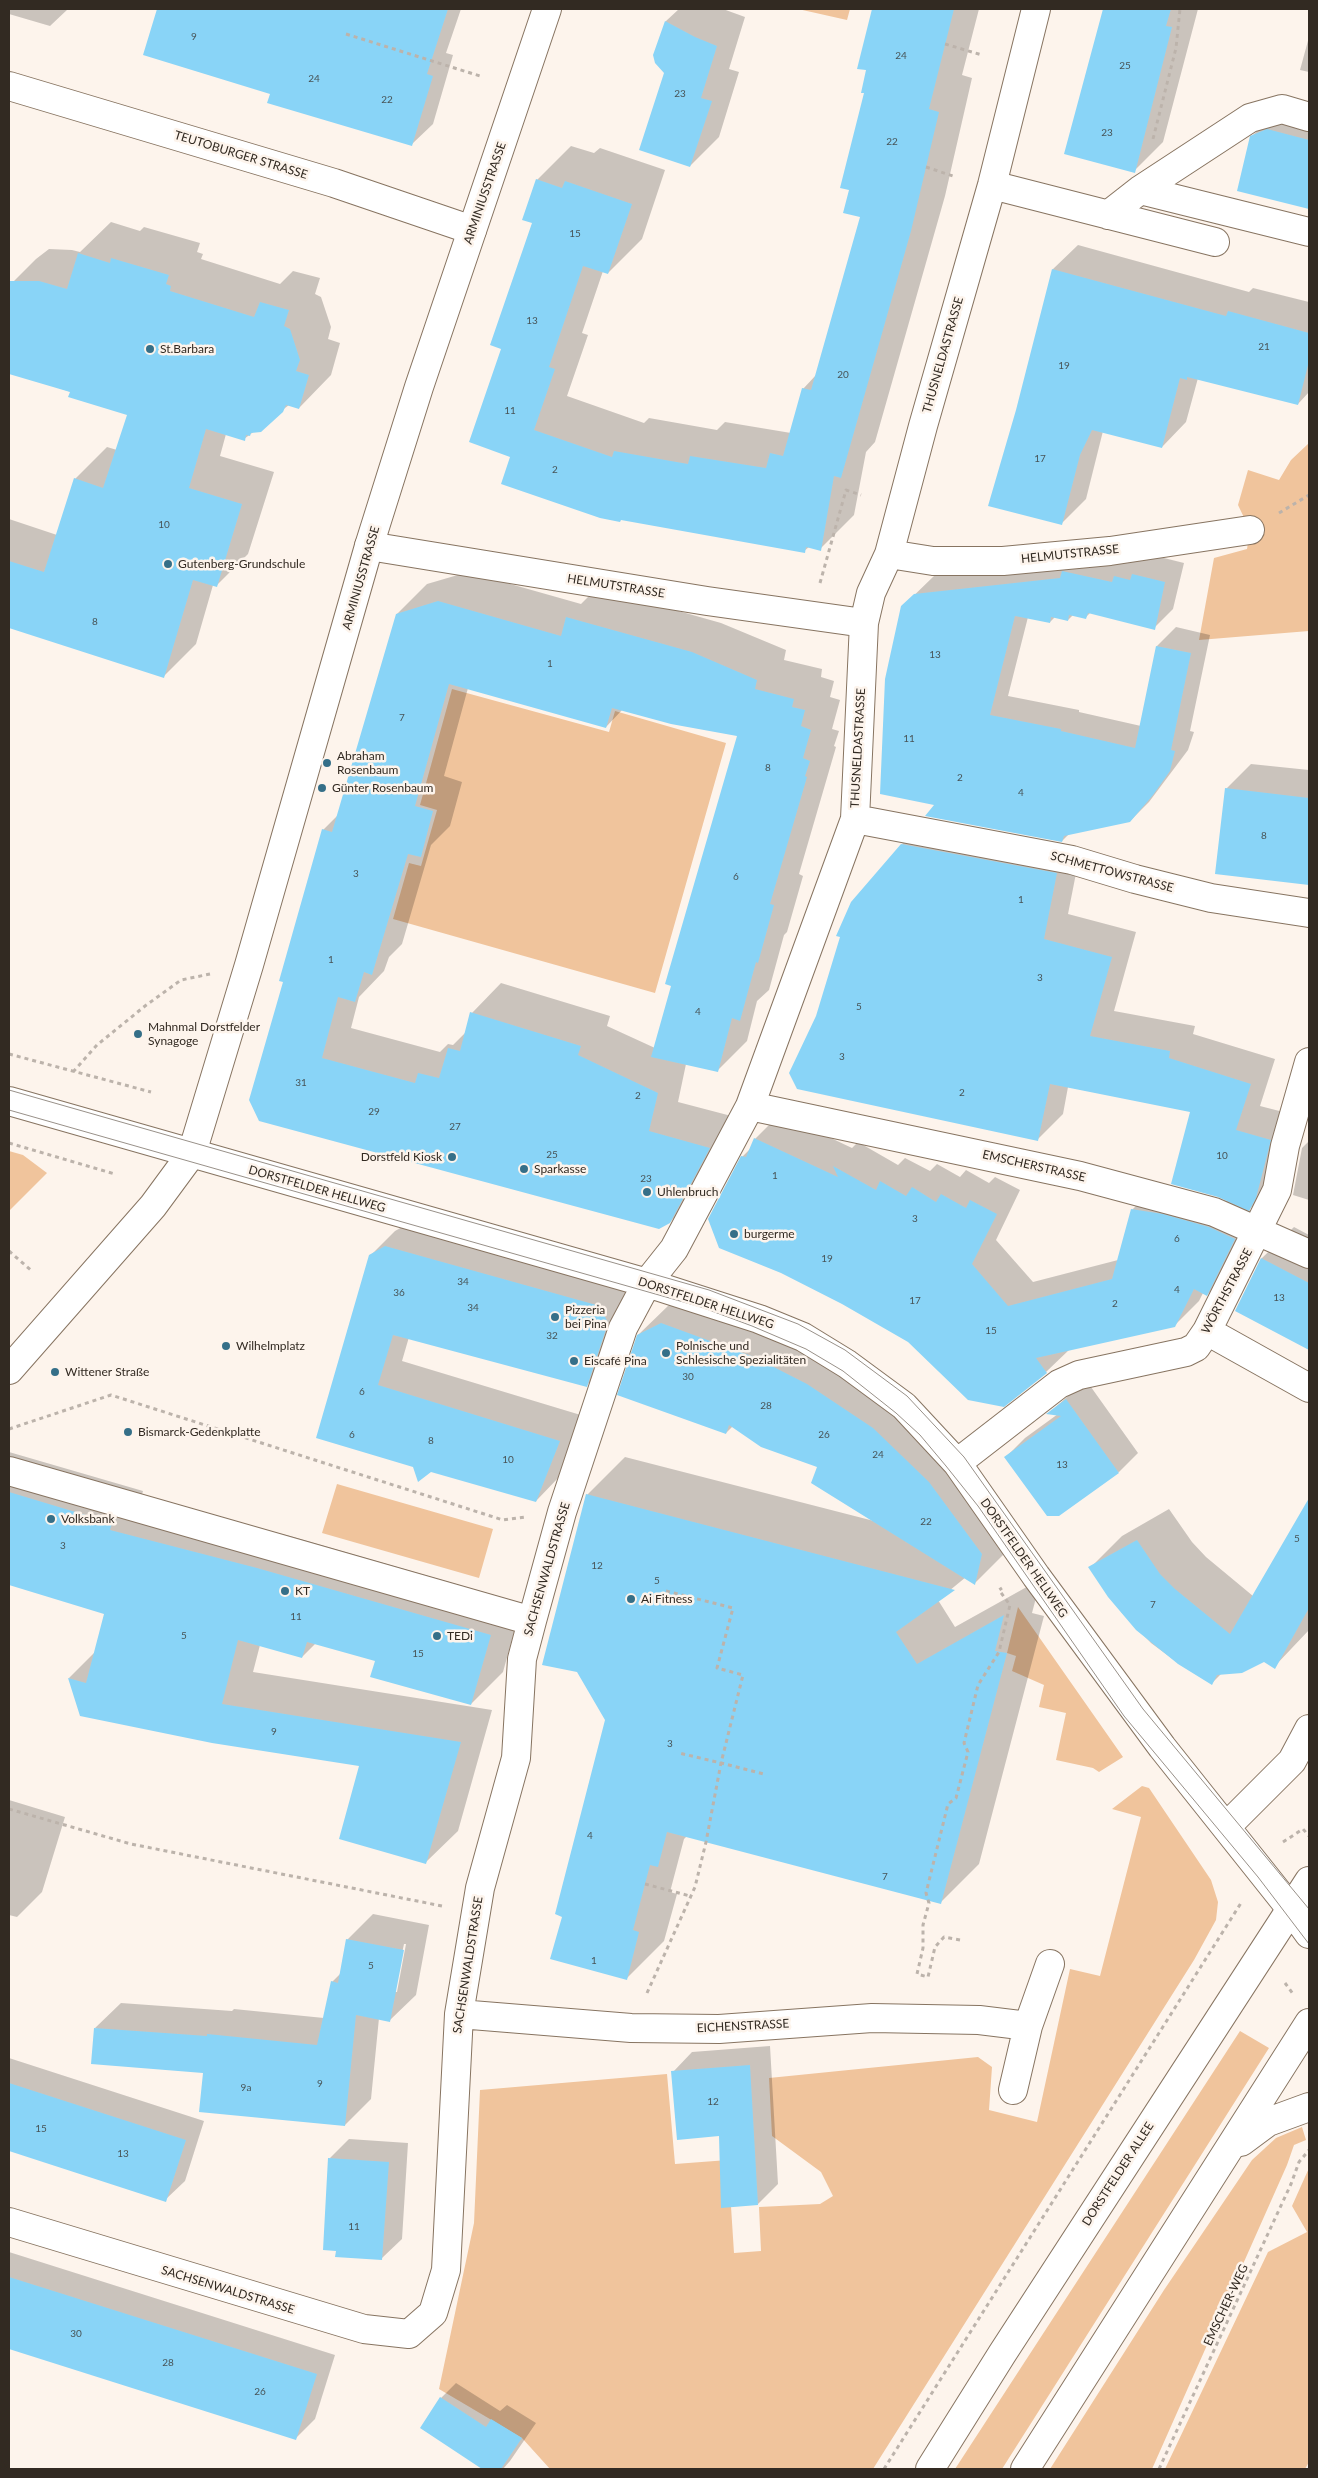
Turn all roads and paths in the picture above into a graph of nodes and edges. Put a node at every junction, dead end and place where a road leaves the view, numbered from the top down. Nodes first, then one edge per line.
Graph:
1 (547, 9) edge
2 (1036, 9) edge
3 (1180, 9) edge
4 (346, 34) dead end
5 (946, 44) dead end
6 (982, 55) dead end
7 (480, 76) dead end
8 (9, 86) edge
9 (1309, 116) edge
10 (926, 167) dead end
11 (953, 176) dead end
12 (992, 186) junction
13 (1140, 190) junction
14 (1108, 215) junction
15 (472, 230) junction
16 (1309, 232) edge
17 (1214, 242) dead end
18 (861, 495) dead end
19 (1250, 530) dead end
20 (369, 546) junction
21 (889, 554) junction
22 (819, 586) dead end
23 (864, 623) junction
24 (855, 819) junction
25 (1309, 913) edge
26 (181, 980) dead end
27 (9, 1054) edge
28 (1309, 1062) edge
29 (74, 1072) junction
30 (151, 1092) dead end
31 (9, 1101) edge
32 (750, 1106) junction
33 (9, 1143) edge
34 (192, 1153) junction
35 (115, 1174) dead end
36 (1259, 1230) junction
37 (9, 1251) edge
38 (1309, 1254) edge
39 (34, 1272) dead end
40 (647, 1283) junction
41 (1207, 1331) junction
42 (9, 1370) edge
43 (1309, 1388) edge
44 (9, 1429) edge
45 (957, 1463) junction
46 (9, 1471) edge
47 (562, 1512) junction
48 (666, 1591) dead end
49 (1005, 1598) dead end
50 (532, 1621) junction
51 (1309, 1729) edge
52 (680, 1754) dead end
53 (721, 1763) junction
54 (764, 1774) dead end
55 (9, 1809) edge
56 (1227, 1826) junction
57 (1309, 1836) edge
58 (1281, 1844) dead end
59 (1309, 1881) edge
60 (645, 1884) dead end
61 (690, 1896) junction
62 (1241, 1903) dead end
63 (1290, 1909) junction
64 (475, 1913) junction
65 (1309, 1934) edge
66 (960, 1940) dead end
67 (1050, 1964) dead end
68 (458, 2014) junction
69 (1309, 2023) edge
70 (1028, 2026) junction
71 (631, 2028) junction
72 (1013, 2090) dead end
73 (1309, 2106) edge
74 (1231, 2148) junction
75 (1309, 2150) edge
76 (9, 2222) edge
77 (884, 2469) edge
78 (930, 2469) edge
79 (1025, 2469) edge
80 (1159, 2469) edge

1 - 15 street, ARMINIUSSTRASSE
2 - 12 street, THUSNELDASTRASSE
3 - 13 path
4 - 7 path
5 - 6 path
8 - 15 street, TEUTOBURGER STRASSE
9 - 13 street
10 - 11 path
12 - 14 street
12 - 21 street, THUSNELDASTRASSE
13 - 14 street
13 - 16 street
14 - 17 street
15 - 20 street, ARMINIUSSTRASSE
18 - 22 path
19 - 21 street, HELMUTSTRASSE
20 - 23 street, HELMUTSTRASSE
20 - 34 street, ARMINIUSSTRASSE
21 - 23 street, THUSNELDASTRASSE
23 - 24 street, THUSNELDASTRASSE
24 - 25 street, SCHMETTOWSTRASSE
24 - 32 street, THUSNELDASTRASSE
26 - 29 path
27 - 29 path
28 - 36 street, WÖRTHSTRASSE
29 - 30 path
31 - 34 street, DORSTFELDER HELLWEG
32 - 36 street, EMSCHERSTRASSE
32 - 40 street, THUSNELDASTRASSE
33 - 35 path
34 - 40 street, DORSTFELDER HELLWEG
34 - 42 street
36 - 38 street, EMSCHERSTRASSE
36 - 41 street, WÖRTHSTRASSE
37 - 39 path
40 - 45 street, DORSTFELDER HELLWEG
40 - 47 street, SACHSENWALDSTRASSE
41 - 43 street
41 - 45 street, WÖRTHSTRASSE
44 - 47 path
45 - 56 street, DORSTFELDER HELLWEG
46 - 50 street
47 - 50 street, SACHSENWALDSTRASSE
48 - 53 path
49 - 66 path
50 - 64 street, SACHSENWALDSTRASSE
51 - 56 street
52 - 53 path
53 - 54 path
53 - 61 path
55 - 64 path
56 - 63 street, DORSTFELDER HELLWEG
57 - 58 path
59 - 63 street, DORSTFELDER ALLEE
60 - 61 path
61 - 71 path
62 - 77 path
63 - 65 street, DORSTFELDER HELLWEG
63 - 78 street, DORSTFELDER ALLEE
64 - 68 street, SACHSENWALDSTRASSE
67 - 70 street
68 - 71 street, EICHENSTRASSE
68 - 76 street, SACHSENWALDSTRASSE
69 - 74 street
70 - 71 street, EICHENSTRASSE
70 - 72 street
73 - 74 street
74 - 79 street
75 - 80 path, EMSCHER-WEG

